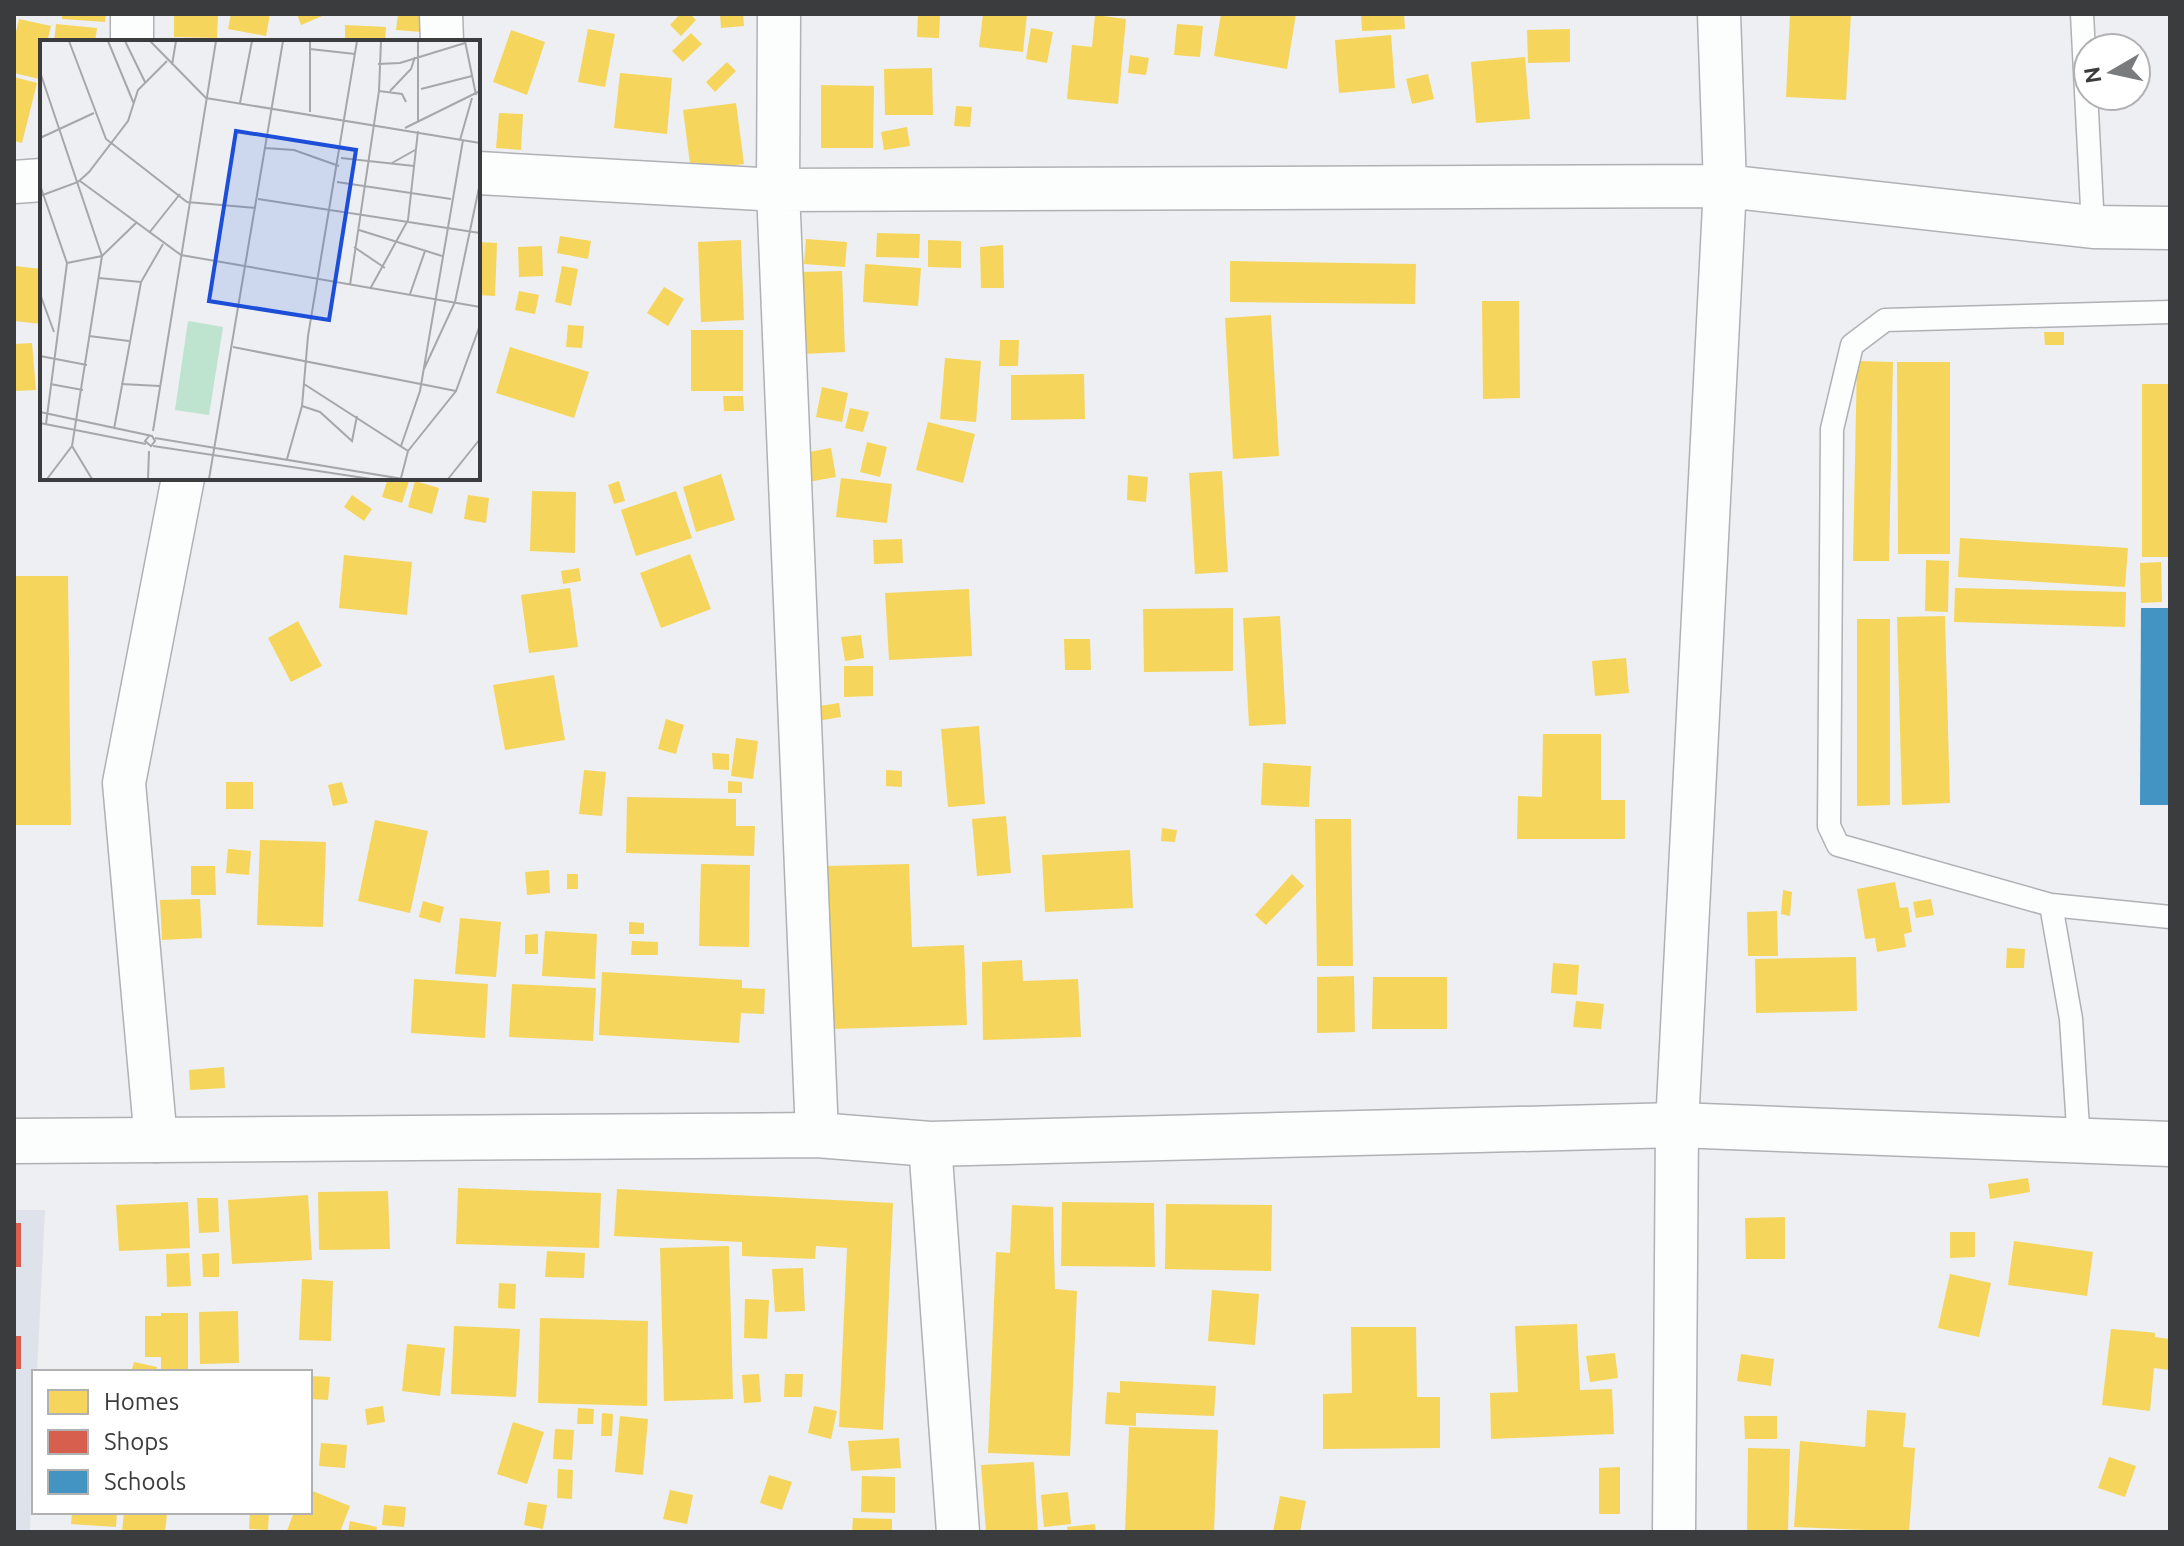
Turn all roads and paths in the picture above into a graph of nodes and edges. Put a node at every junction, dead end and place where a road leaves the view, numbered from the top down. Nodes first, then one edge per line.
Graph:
1 (132, 14) edge
2 (441, 14) edge
3 (779, 14) edge
4 (1719, 14) edge
5 (2082, 14) edge
6 (132, 40) edge
7 (442, 40) edge
8 (480, 173) edge
9 (40, 180) edge
10 (14, 182) edge
11 (1725, 186) junction
12 (778, 190) junction
13 (2093, 227) junction
14 (2170, 228) edge
15 (2170, 312) edge
16 (183, 480) edge
17 (2051, 905) junction
18 (2170, 917) edge
19 (1677, 1125) junction
20 (817, 1135) junction
21 (14, 1141) edge
22 (156, 1141) junction
23 (2079, 1143) junction
24 (930, 1144) junction
25 (2170, 1144) edge
26 (958, 1532) edge
27 (1674, 1532) edge

1 - 6 street
2 - 7 street
3 - 12 street
4 - 11 street
5 - 13 lane
8 - 12 street
9 - 10 street
11 - 12 street
11 - 13 street
11 - 19 street
12 - 20 street
13 - 14 street
15 - 17 lane
16 - 22 street
17 - 18 lane
17 - 23 lane
19 - 23 street
19 - 24 street
19 - 27 street
20 - 22 street
20 - 24 street
21 - 22 street
23 - 25 street
24 - 26 street

